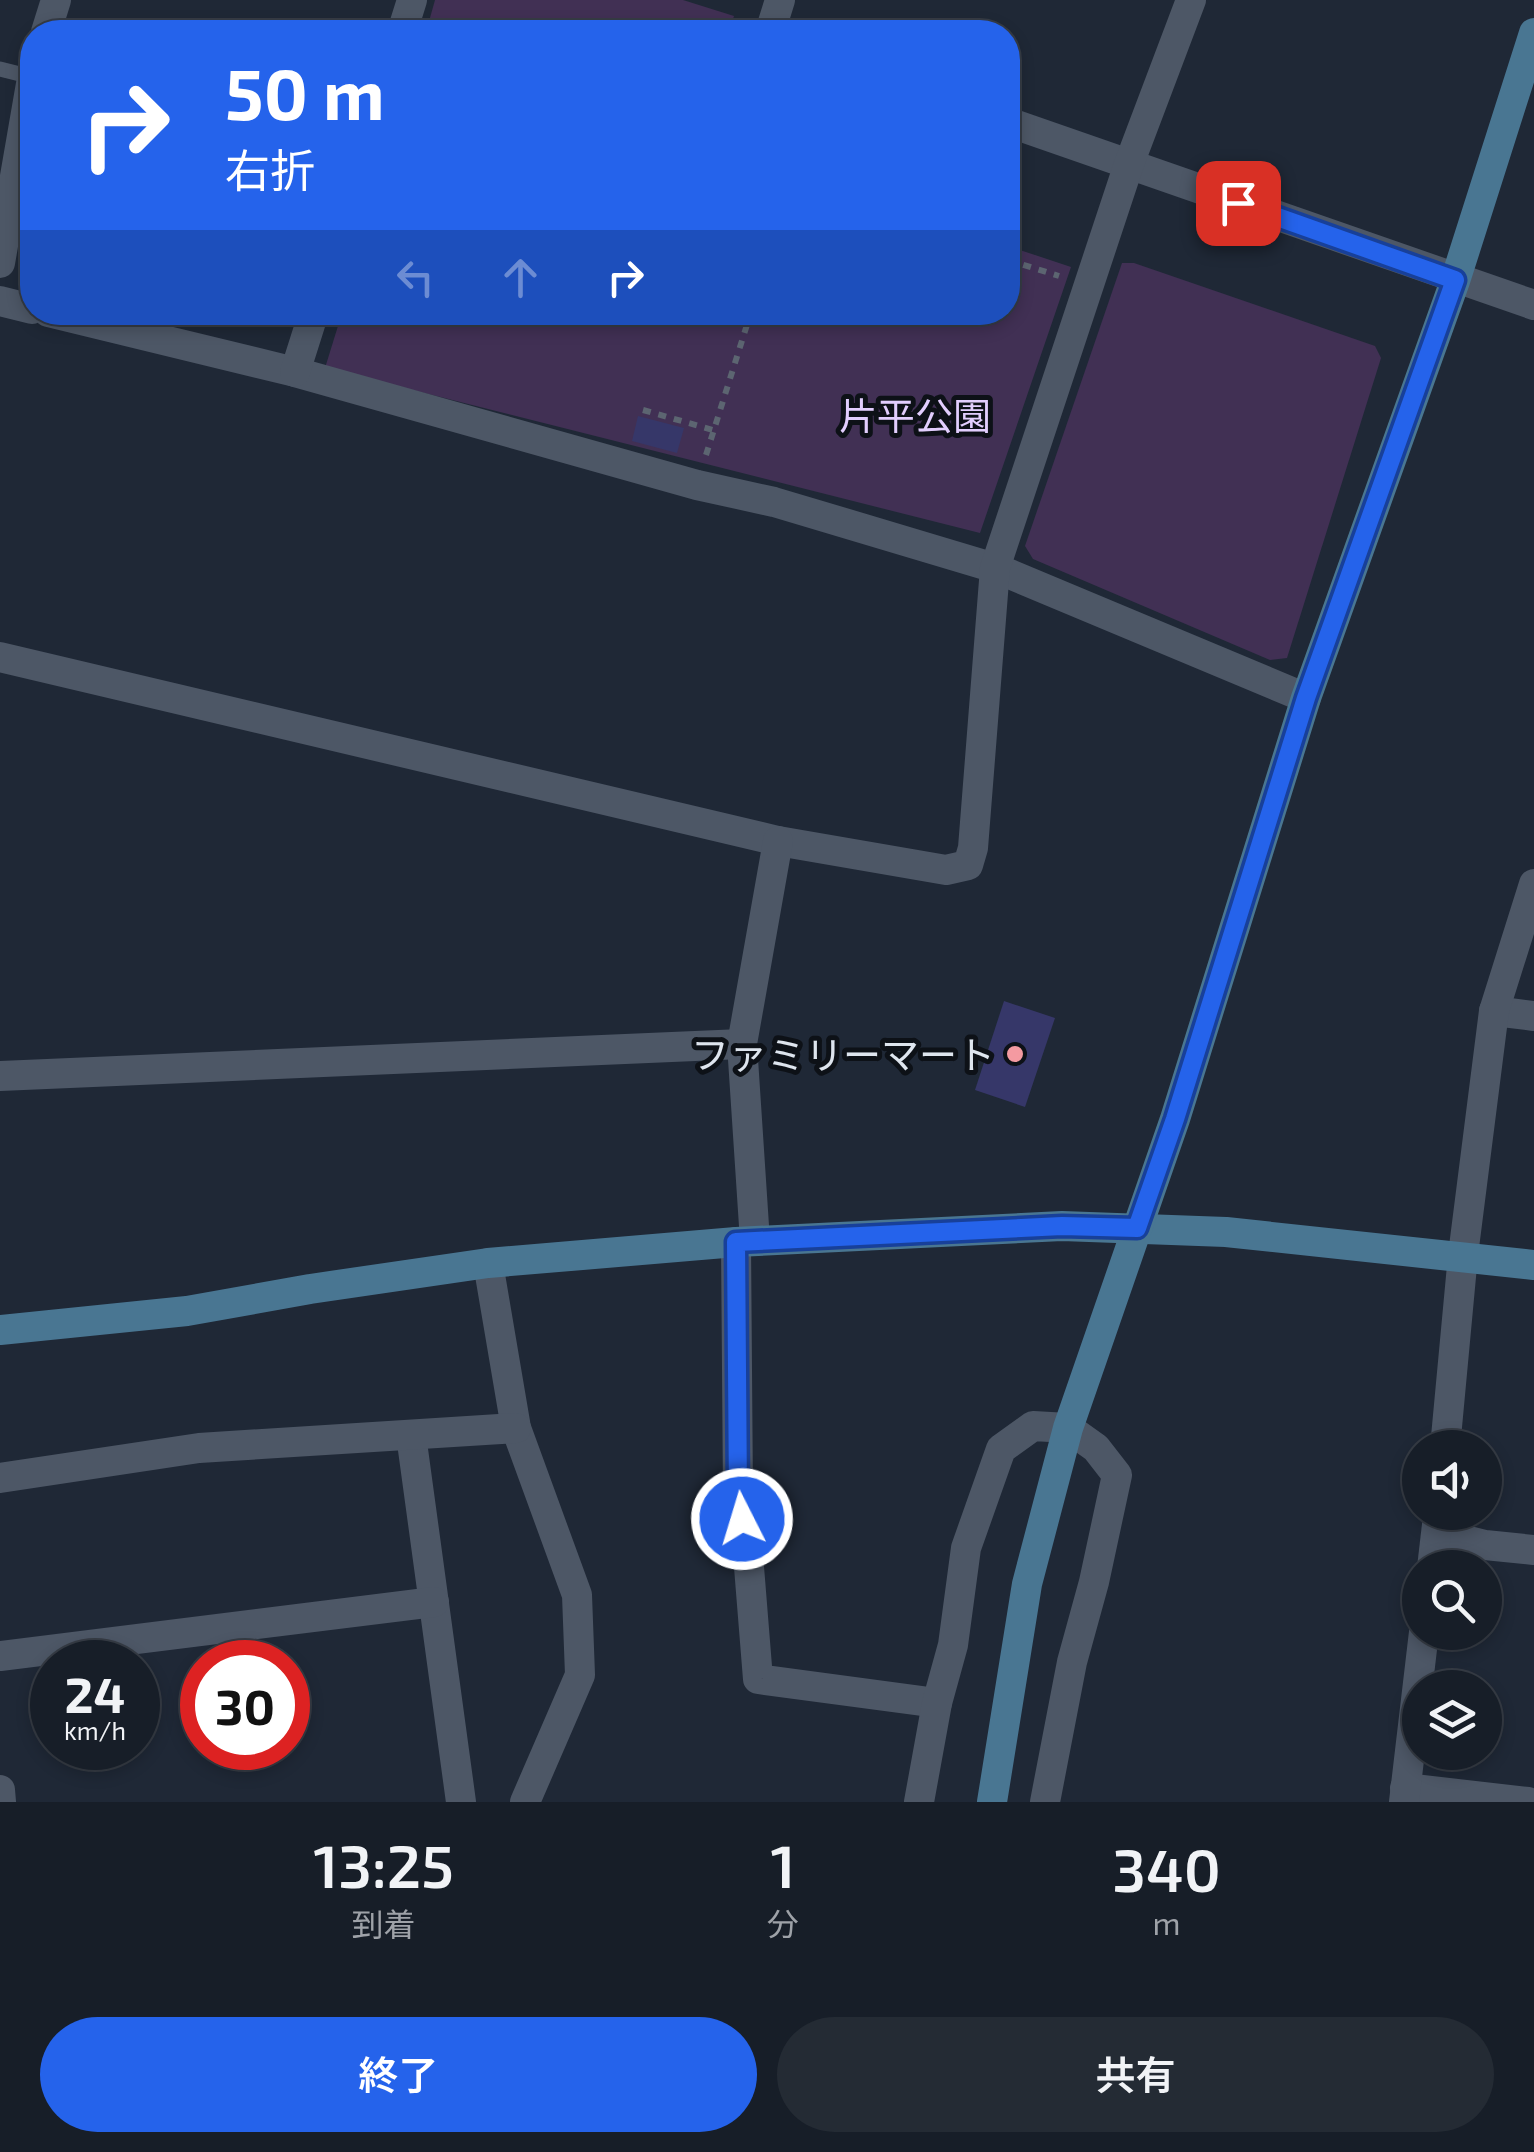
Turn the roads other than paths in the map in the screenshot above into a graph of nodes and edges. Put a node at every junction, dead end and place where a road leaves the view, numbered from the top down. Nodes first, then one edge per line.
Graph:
1 (1191, 0) edge
2 (1534, 33) edge
3 (1020, 126) edge
4 (20, 147) edge
5 (1129, 164) junction
6 (0, 263) edge
7 (1455, 280) junction
8 (1534, 306) edge
9 (102, 325) edge
10 (310, 325) edge
11 (296, 372) junction
12 (995, 568) junction
13 (0, 657) edge
14 (1306, 698) junction
15 (778, 840) junction
16 (1534, 884) edge
17 (1494, 1011) junction
18 (1534, 1016) edge
19 (742, 1044) junction
20 (0, 1076) edge
21 (1137, 1228) junction
22 (746, 1242) junction
23 (1463, 1255) junction
24 (488, 1263) junction
25 (1534, 1265) edge
26 (0, 1330) edge
27 (516, 1428) junction
28 (1068, 1428) junction
29 (1447, 1430) edge
30 (411, 1435) junction
31 (0, 1478) edge
32 (1453, 1530) edge
33 (1534, 1550) edge
34 (434, 1602) junction
35 (1422, 1650) edge
36 (0, 1656) edge
37 (938, 1702) junction
38 (0, 1790) edge
39 (1405, 1795) edge
40 (2, 1802) edge
41 (461, 1802) edge
42 (524, 1802) edge
43 (919, 1802) edge
44 (992, 1802) edge
45 (1044, 1802) edge
46 (1528, 1802) edge

1 - 5 street
2 - 7 street
3 - 5 street
4 - 6 street
5 - 7 street
5 - 12 street
7 - 8 street
7 - 14 street
9 - 11 street
10 - 11 street
11 - 12 street
12 - 14 street
12 - 15 street
13 - 15 street
14 - 21 street
15 - 19 street
16 - 17 street
17 - 18 street
17 - 23 street
19 - 20 street
19 - 22 street
21 - 22 street
21 - 23 street
21 - 28 street
22 - 24 street
22 - 37 street
23 - 25 street
23 - 29 street
24 - 26 street
24 - 27 street
27 - 30 street
27 - 42 street
28 - 37 street
28 - 44 street
28 - 45 street
30 - 31 street
30 - 34 street
32 - 33 street
34 - 36 street
34 - 41 street
35 - 39 street
37 - 43 street
38 - 40 street
39 - 46 street

